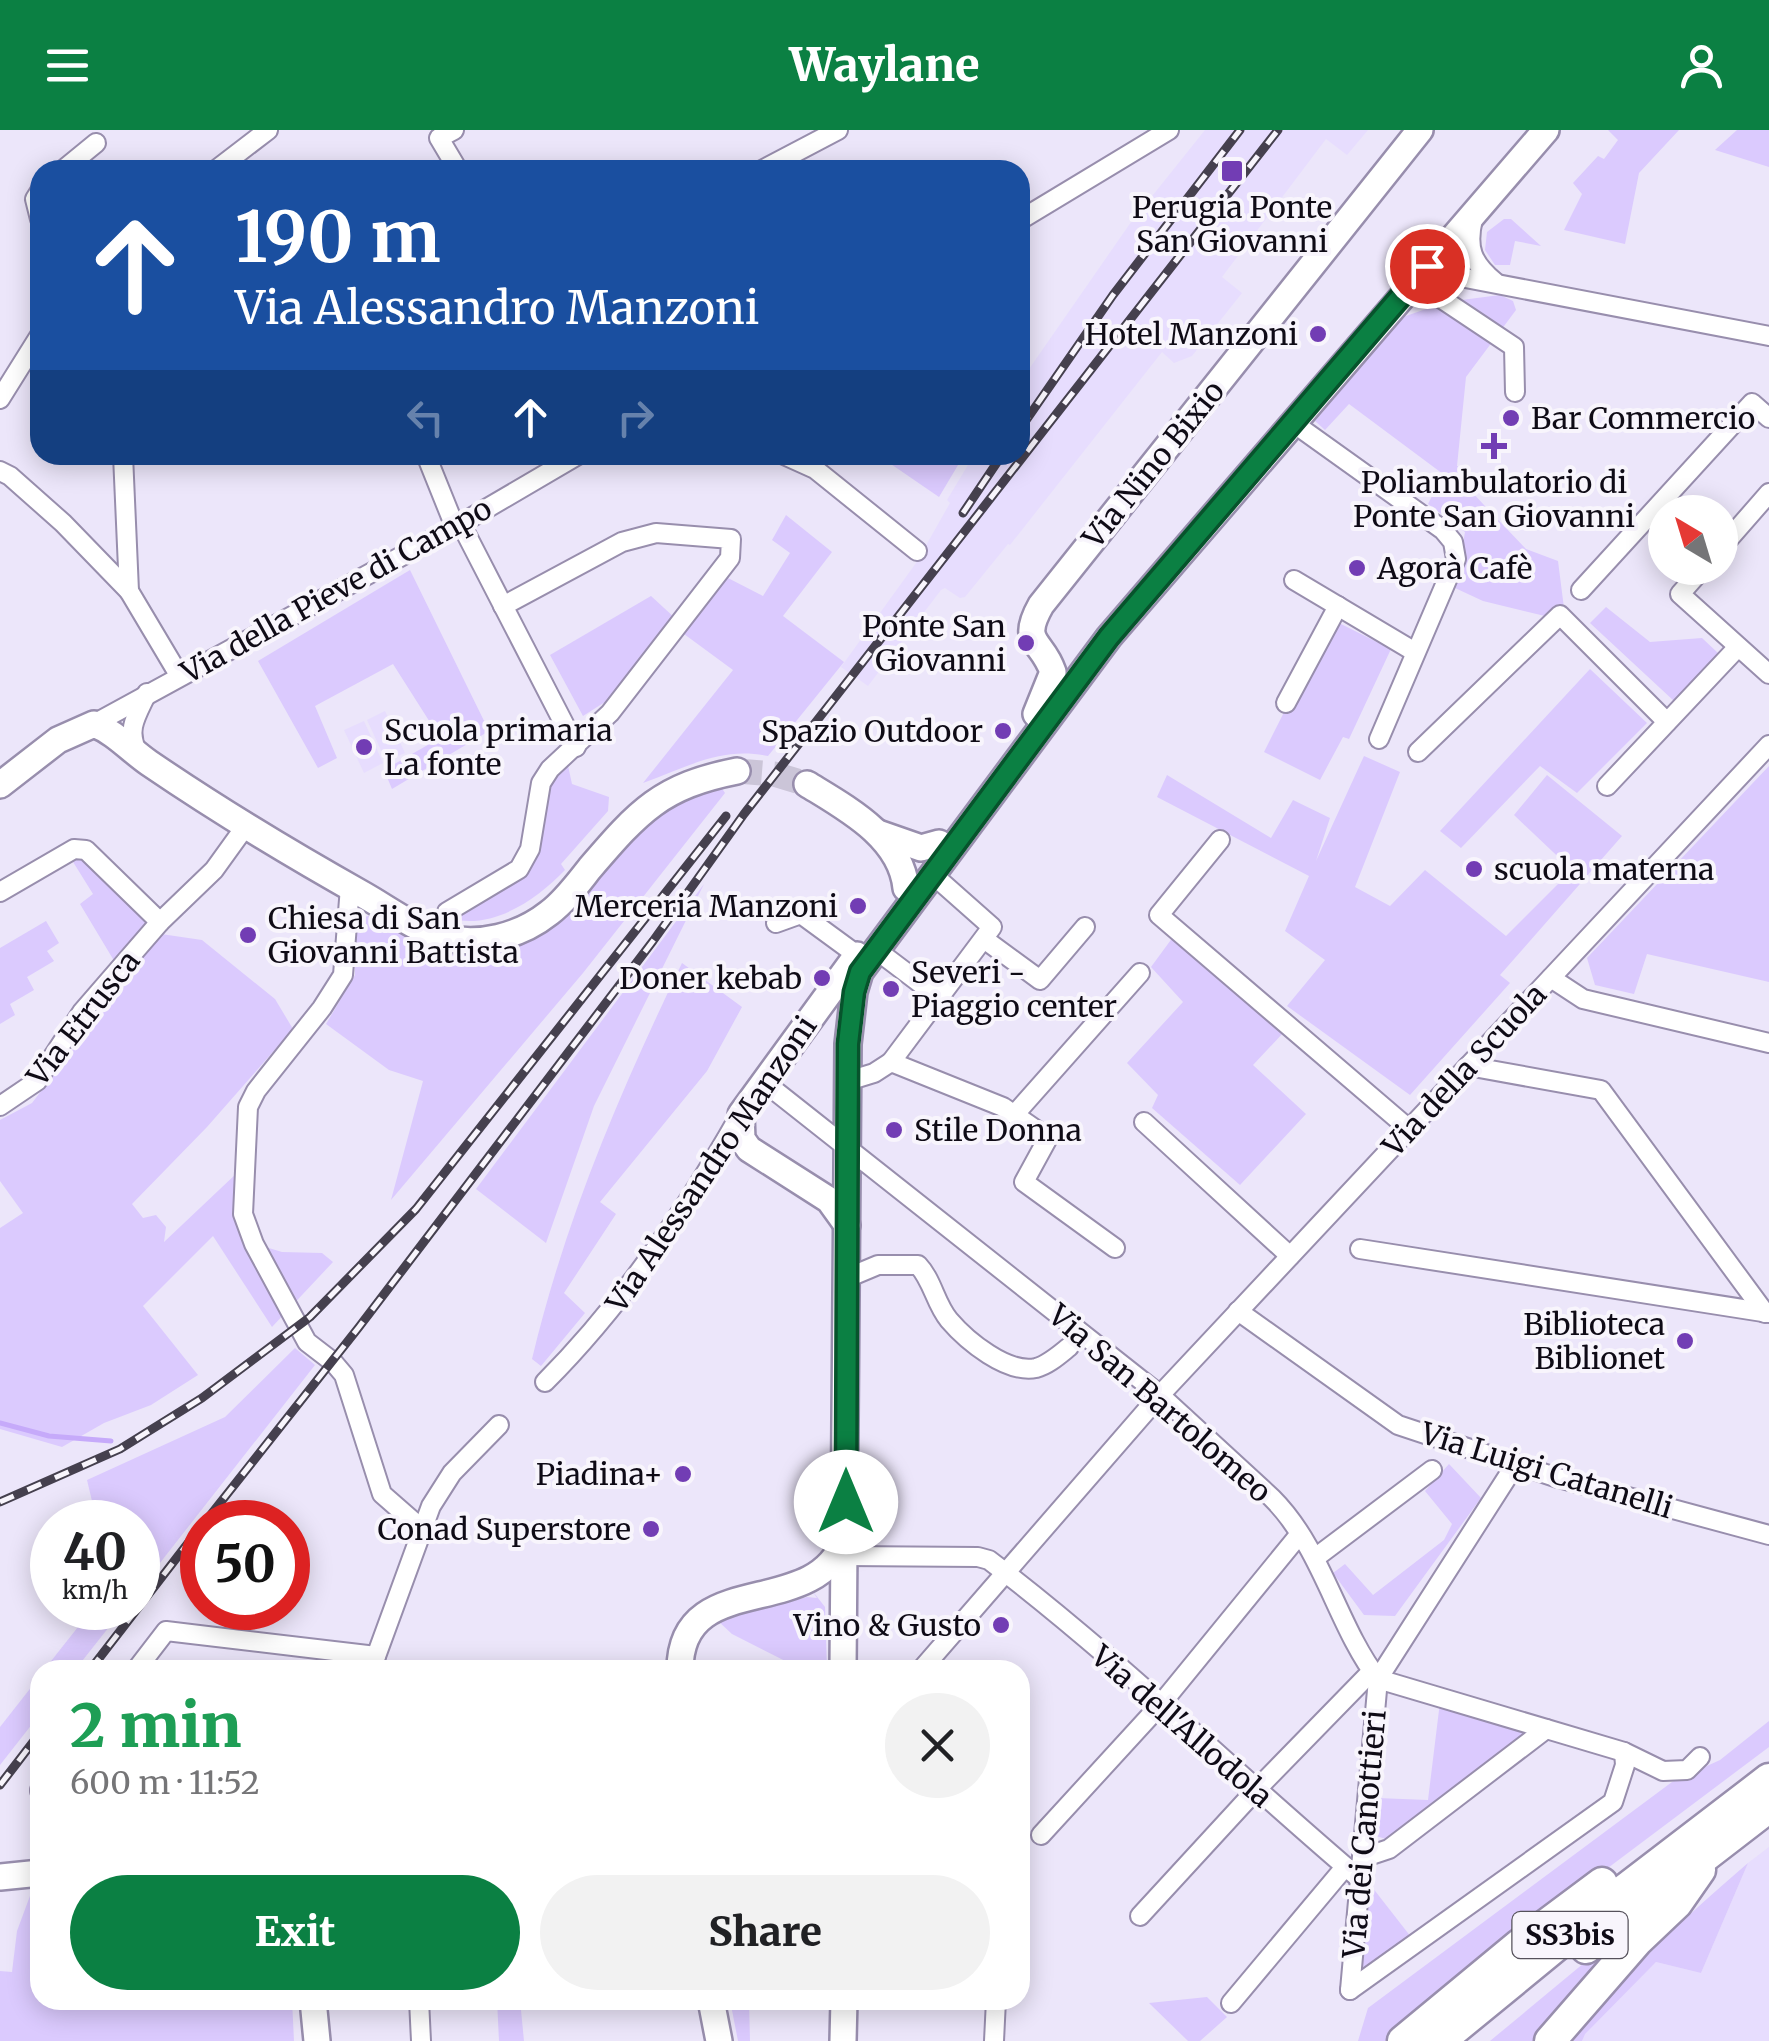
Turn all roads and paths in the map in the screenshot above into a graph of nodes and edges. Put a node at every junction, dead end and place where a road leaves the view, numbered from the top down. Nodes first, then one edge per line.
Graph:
1 (268, 130) edge
2 (454, 130) edge
3 (838, 130) edge
4 (1169, 130) edge
5 (1420, 130) edge
6 (1546, 130) edge
7 (96, 143) dead end
8 (75, 160) edge
9 (229, 160) edge
10 (452, 160) edge
11 (781, 160) edge
12 (1475, 211) junction
13 (1030, 214) edge
14 (1496, 282) junction
15 (1439, 297) dead end
16 (1372, 329) junction
17 (1769, 336) edge
18 (30, 351) edge
19 (1514, 392) dead end
20 (0, 399) edge
21 (1769, 418) edge
22 (1292, 422) junction
23 (123, 465) edge
24 (431, 465) edge
25 (561, 465) edge
26 (807, 465) edge
27 (0, 471) edge
28 (1769, 493) edge
29 (458, 526) junction
30 (1738, 528) edge
31 (917, 551) dead end
32 (1294, 580) dead end
33 (1688, 585) edge
34 (1580, 590) dead end
35 (129, 591) junction
36 (503, 606) junction
37 (1338, 606) junction
38 (1109, 637) junction
39 (1738, 647) junction
40 (1416, 652) junction
41 (1062, 669) junction
42 (1769, 674) edge
43 (179, 675) junction
44 (147, 693) junction
45 (1286, 702) dead end
46 (1051, 712) junction
47 (1667, 722) junction
48 (94, 724) junction
49 (1379, 739) dead end
50 (1769, 745) edge
51 (576, 747) junction
52 (1418, 752) dead end
53 (139, 756) junction
54 (737, 771) tunnel mouth
55 (807, 784) tunnel mouth
56 (0, 785) edge
57 (1607, 786) dead end
58 (244, 827) junction
59 (877, 833) junction
60 (1220, 840) dead end
61 (939, 843) junction
62 (931, 874) junction
63 (350, 888) junction
64 (906, 888) junction
65 (0, 892) edge
66 (447, 912) dead end
67 (160, 922) junction
68 (776, 923) dead end
69 (1084, 927) dead end
70 (988, 933) junction
71 (866, 952) junction
72 (1140, 974) dead end
73 (1551, 978) junction
74 (940, 999) junction
75 (805, 1026) junction
76 (1769, 1043) edge
77 (848, 1044) junction
78 (891, 1062) junction
79 (1468, 1066) junction
80 (848, 1081) junction
81 (764, 1082) junction
82 (0, 1106) edge
83 (740, 1114) junction
84 (1016, 1114) junction
85 (1144, 1122) dead end
86 (1409, 1129) junction
87 (847, 1147) junction
88 (720, 1149) junction
89 (748, 1149) junction
90 (798, 1180) junction
91 (847, 1224) junction
92 (1116, 1248) dead end
93 (1360, 1248) dead end
94 (1290, 1256) junction
95 (846, 1278) junction
96 (1238, 1311) junction
97 (1767, 1313) edge
98 (1069, 1347) dead end
99 (545, 1382) dead end
100 (1160, 1395) junction
101 (499, 1425) dead end
102 (1515, 1465) junction
103 (1432, 1470) dead end
104 (422, 1529) junction
105 (1299, 1534) junction
106 (1769, 1535) edge
107 (845, 1547) junction
108 (1315, 1558) junction
109 (1005, 1572) junction
110 (794, 1587) junction
111 (845, 1628) junction
112 (144, 1660) edge
113 (354, 1660) edge
114 (375, 1660) edge
115 (681, 1660) edge
116 (843, 1660) edge
117 (929, 1660) edge
118 (1375, 1675) junction
119 (1160, 1704) junction
120 (1546, 1729) junction
121 (1624, 1752) junction
122 (1700, 1757) dead end
123 (1769, 1780) edge
124 (1255, 1791) junction
125 (1769, 1807) edge
126 (1041, 1835) dead end
127 (1709, 1839) junction
128 (1356, 1868) junction
129 (30, 1875) edge
130 (0, 1878) edge
131 (1140, 1916) dead end
132 (1231, 2003) dead end
133 (315, 2010) edge
134 (419, 2010) edge
135 (714, 2010) edge
136 (844, 2010) edge
137 (996, 2010) edge
138 (317, 2041) edge
139 (421, 2041) edge
140 (720, 2041) edge
141 (843, 2041) edge
142 (994, 2041) edge
143 (1403, 2041) edge
144 (1440, 2041) edge
145 (1472, 2041) edge
146 (1550, 2041) edge

1 - 9 street
2 - 10 street
3 - 11 street
4 - 13 street
5 - 41 main road, Via Nino Bixio
6 - 12 main road, Via Alessandro Manzoni
7 - 8 street
12 - 14 street
12 - 16 main road, Via Alessandro Manzoni
14 - 16 street
14 - 17 street
15 - 19 street
16 - 22 main road, Via Alessandro Manzoni
18 - 20 street
21 - 34 street
22 - 38 main road, Via Alessandro Manzoni
22 - 40 street
23 - 35 street
24 - 29 street
25 - 29 street, Via della Pieve di Campo
26 - 31 street
27 - 35 street
28 - 30 street
29 - 36 street
29 - 43 street, Via della Pieve di Campo
32 - 37 street
33 - 39 street
35 - 43 street
36 - 51 street
36 - 51 street
37 - 40 street
37 - 45 street
38 - 41 main road
38 - 46 main road, Via Alessandro Manzoni
39 - 42 street
39 - 47 street
40 - 49 street
41 - 46 main road
41 - 61 main road, Via Alessandro Manzoni
43 - 44 street, Via della Pieve di Campo
44 - 48 street, Via della Pieve di Campo
44 - 53 street
46 - 62 main road, Via Alessandro Manzoni
47 - 52 street
47 - 57 street
48 - 53 main road
48 - 56 main road, Via della Pieve di Campo
50 - 73 street, Via della Scuola
51 - 66 street
53 - 58 main road
54 - 63 main road
55 - 59 main road
58 - 63 main road
58 - 67 street, Via Etrusca
59 - 61 main road
59 - 64 main road
60 - 86 street
61 - 64 main road, Via Alessandro Manzoni
62 - 70 street
62 - 71 main road, Via Alessandro Manzoni
63 - 104 street
64 - 71 main road, Via Alessandro Manzoni
65 - 67 street, Via Etrusca
67 - 82 street, Via Etrusca
68 - 71 street
69 - 70 street
70 - 74 street
71 - 74 street
71 - 75 main road, Via Alessandro Manzoni
71 - 77 main road, Via Alessandro Manzoni
72 - 84 street
73 - 76 street
73 - 79 street, Via della Scuola
74 - 78 street
75 - 77 main road
75 - 81 main road, Via Alessandro Manzoni
77 - 80 main road, Via Alessandro Manzoni
78 - 80 street
78 - 84 street
79 - 86 street, Via della Scuola
79 - 97 street
80 - 87 main road, Via Alessandro Manzoni
81 - 83 main road, Via Alessandro Manzoni
81 - 87 street, Via San Bartolomeo
83 - 88 street, Via Alessandro Manzoni
83 - 89 main road
84 - 92 street
85 - 94 street
86 - 94 street, Via della Scuola
87 - 90 main road
87 - 91 main road, Via Alessandro Manzoni
87 - 100 street, Via San Bartolomeo
88 - 89 street
88 - 99 street, Via Alessandro Manzoni
89 - 90 main road
90 - 91 main road
91 - 95 main road, Via Alessandro Manzoni
93 - 97 street
94 - 96 street, Via della Scuola
95 - 98 street
95 - 107 main road, Via Alessandro Manzoni
96 - 100 street, Via della Scuola
96 - 102 street, Via Luigi Catanelli
100 - 105 street, Via San Bartolomeo
100 - 109 street, Via della Scuola
101 - 104 street
102 - 106 street, Via Luigi Catanelli
102 - 118 street
103 - 108 street
104 - 114 street
105 - 108 street, Via San Bartolomeo
105 - 119 street
107 - 109 street
107 - 110 main road
107 - 111 main road, Via Alessandro Manzoni
108 - 118 street, Via San Bartolomeo
109 - 117 street, Via della Scuola
109 - 119 street, Via dell'Allodola
110 - 111 main road
110 - 115 main road
111 - 116 main road, Via Alessandro Manzoni
112 - 113 street
118 - 120 street
118 - 124 street
118 - 128 street, Via dei Canottieri
119 - 124 street, Via dell'Allodola
119 - 126 street
120 - 121 street
120 - 128 street
121 - 122 street
121 - 128 street, Via dei Canottieri
123 - 127 highway, SS3bis
124 - 128 street, Via dell'Allodola
124 - 131 street
125 - 127 highway, SS3bis
127 - 143 highway
127 - 144 highway, SS3bis
127 - 145 highway, SS3bis
127 - 146 highway
128 - 132 street
129 - 130 main road
133 - 138 main road
134 - 139 street
135 - 140 main road
136 - 141 main road
137 - 142 street

